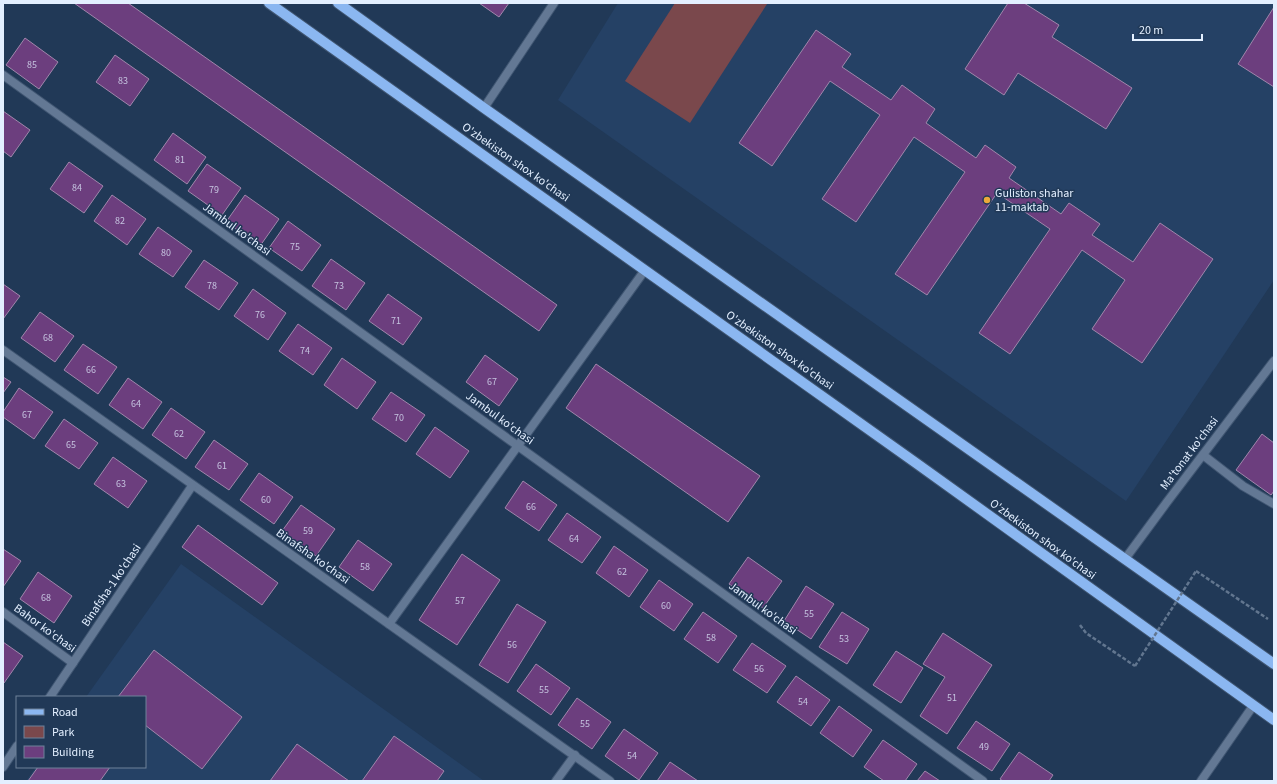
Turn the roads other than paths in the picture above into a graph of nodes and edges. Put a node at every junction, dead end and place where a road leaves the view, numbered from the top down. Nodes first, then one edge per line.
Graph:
1 (269, 3) edge
2 (338, 3) edge
3 (554, 3) edge
4 (3, 75) edge
5 (484, 108) junction
6 (645, 270) junction
7 (3, 350) edge
8 (1274, 361) edge
9 (518, 446) junction
10 (1203, 455) junction
11 (192, 486) junction
12 (1274, 504) edge
13 (1125, 560) junction
14 (3, 612) edge
15 (389, 624) junction
16 (73, 663) junction
17 (1274, 664) edge
18 (51, 696) edge
19 (1253, 706) junction
20 (1274, 720) edge
21 (16, 748) edge
22 (575, 755) junction
23 (3, 767) edge
24 (556, 781) edge
25 (610, 781) edge
26 (983, 781) edge
27 (1201, 781) edge

1 - 6 main road, O'zbekiston shox ko'chasi
2 - 5 main road
3 - 5 street
4 - 9 street, Jambul ko'chasi
5 - 13 main road
6 - 9 street
6 - 19 main road, O'zbekiston shox ko'chasi
7 - 11 street, Binafsha ko'chasi
8 - 10 street, Ma'tonat ko'chasi
9 - 15 street
9 - 26 street, Jambul ko'chasi
10 - 12 street
10 - 13 street, Ma'tonat ko'chasi
11 - 15 street, Binafsha ko'chasi
11 - 16 street, Binafsha-1 ko'chasi
13 - 17 main road
14 - 16 street, Bahor ko'chasi
15 - 22 street, Binafsha ko'chasi
16 - 18 street, Binafsha-1 ko'chasi
19 - 20 main road, O'zbekiston shox ko'chasi
19 - 27 street
21 - 23 street
22 - 24 street
22 - 25 street, Binafsha ko'chasi

